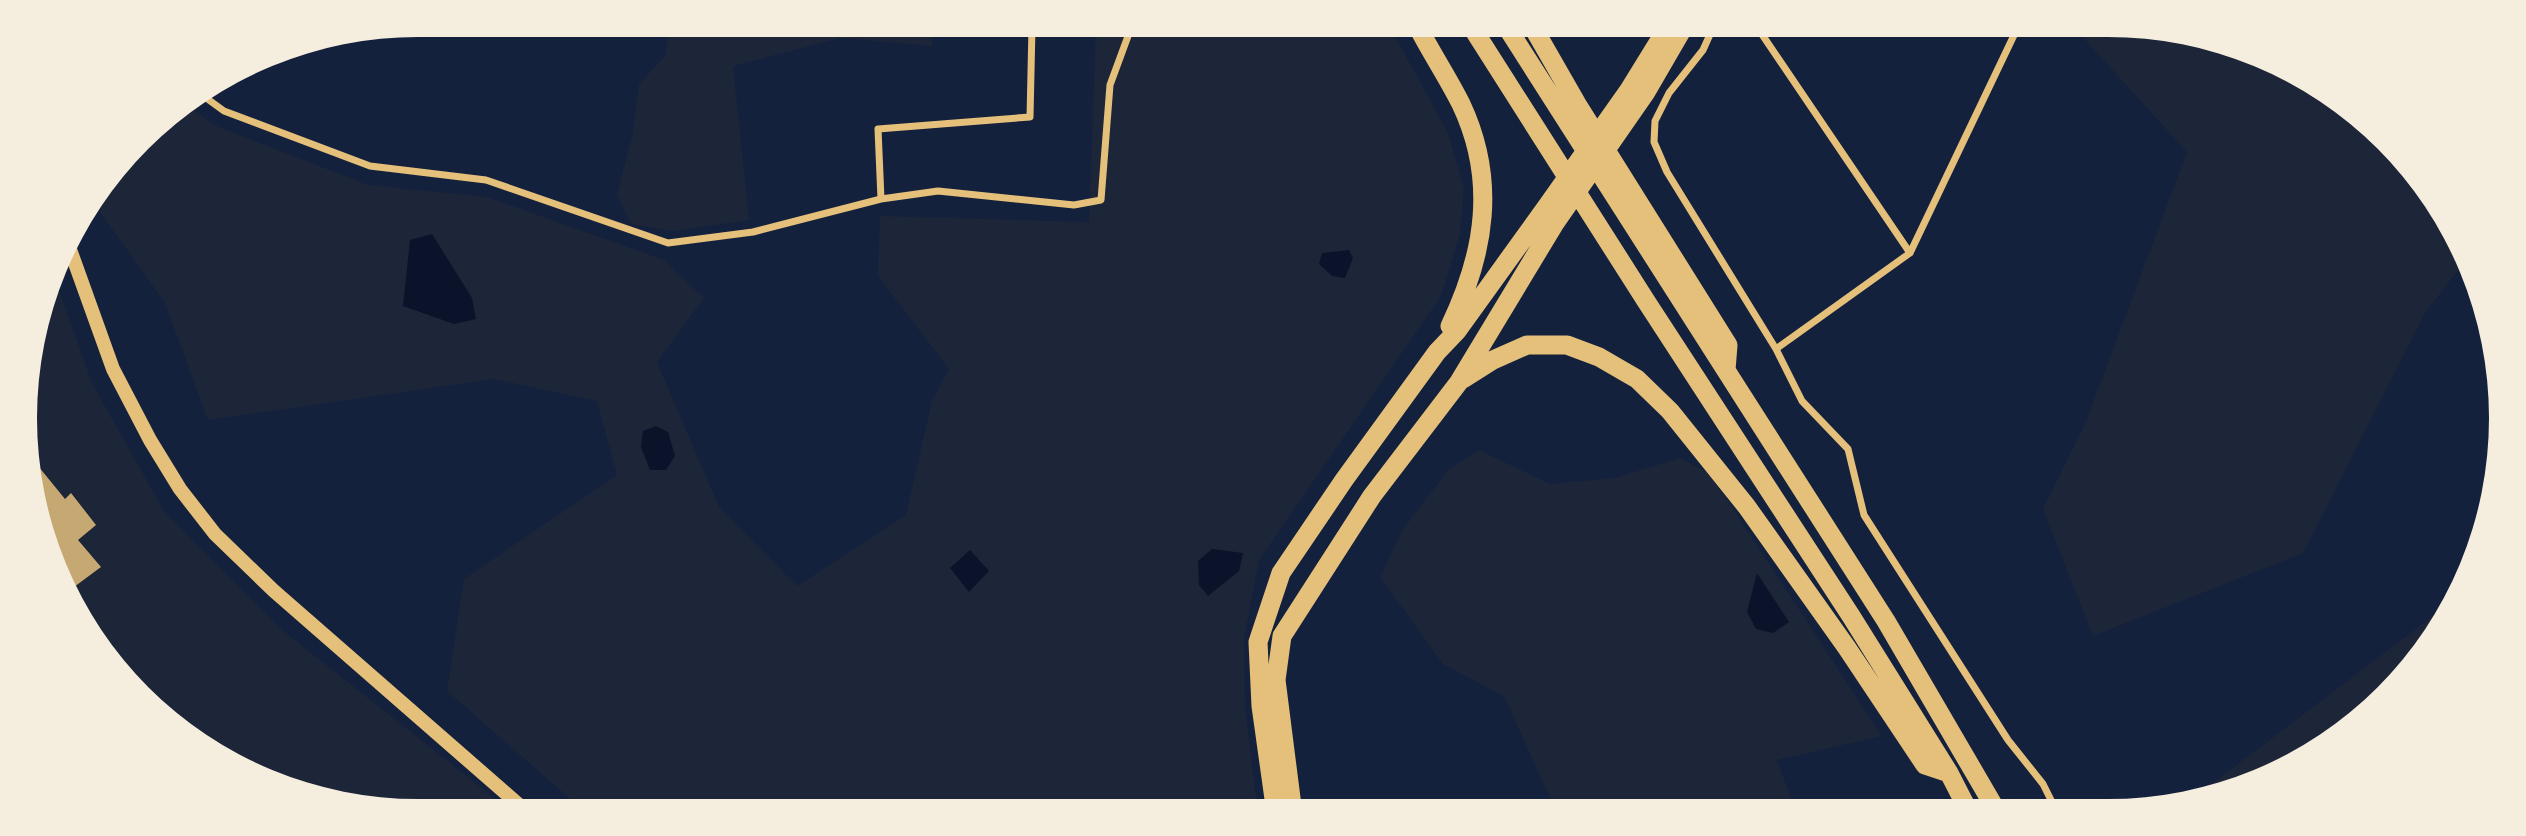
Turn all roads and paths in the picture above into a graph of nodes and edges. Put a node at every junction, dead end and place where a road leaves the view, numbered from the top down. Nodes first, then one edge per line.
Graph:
1 (1032, 37) edge
2 (1128, 37) edge
3 (1423, 37) edge
4 (1478, 37) edge
5 (1513, 37) edge
6 (1539, 37) edge
7 (1662, 37) edge
8 (1678, 37) edge
9 (1709, 37) edge
10 (1764, 37) edge
11 (2014, 37) edge
12 (208, 100) edge
13 (881, 199) junction
14 (1910, 254) junction
15 (73, 257) edge
16 (1776, 349) junction
17 (1437, 352) junction
18 (1726, 370) junction
19 (1459, 382) junction
20 (1949, 773) junction
21 (512, 799) edge
22 (1274, 799) edge
23 (1291, 799) edge
24 (1962, 799) edge
25 (1990, 799) edge
26 (2050, 799) edge

1 - 13 street
2 - 13 street
3 - 17 highway
4 - 20 highway
5 - 18 highway
6 - 18 highway
7 - 17 highway
8 - 19 highway
9 - 16 street
10 - 14 street
11 - 14 street
12 - 13 street
14 - 16 street
15 - 21 main road
16 - 26 street
17 - 22 highway
18 - 25 highway
19 - 20 highway
19 - 23 highway
20 - 24 highway

